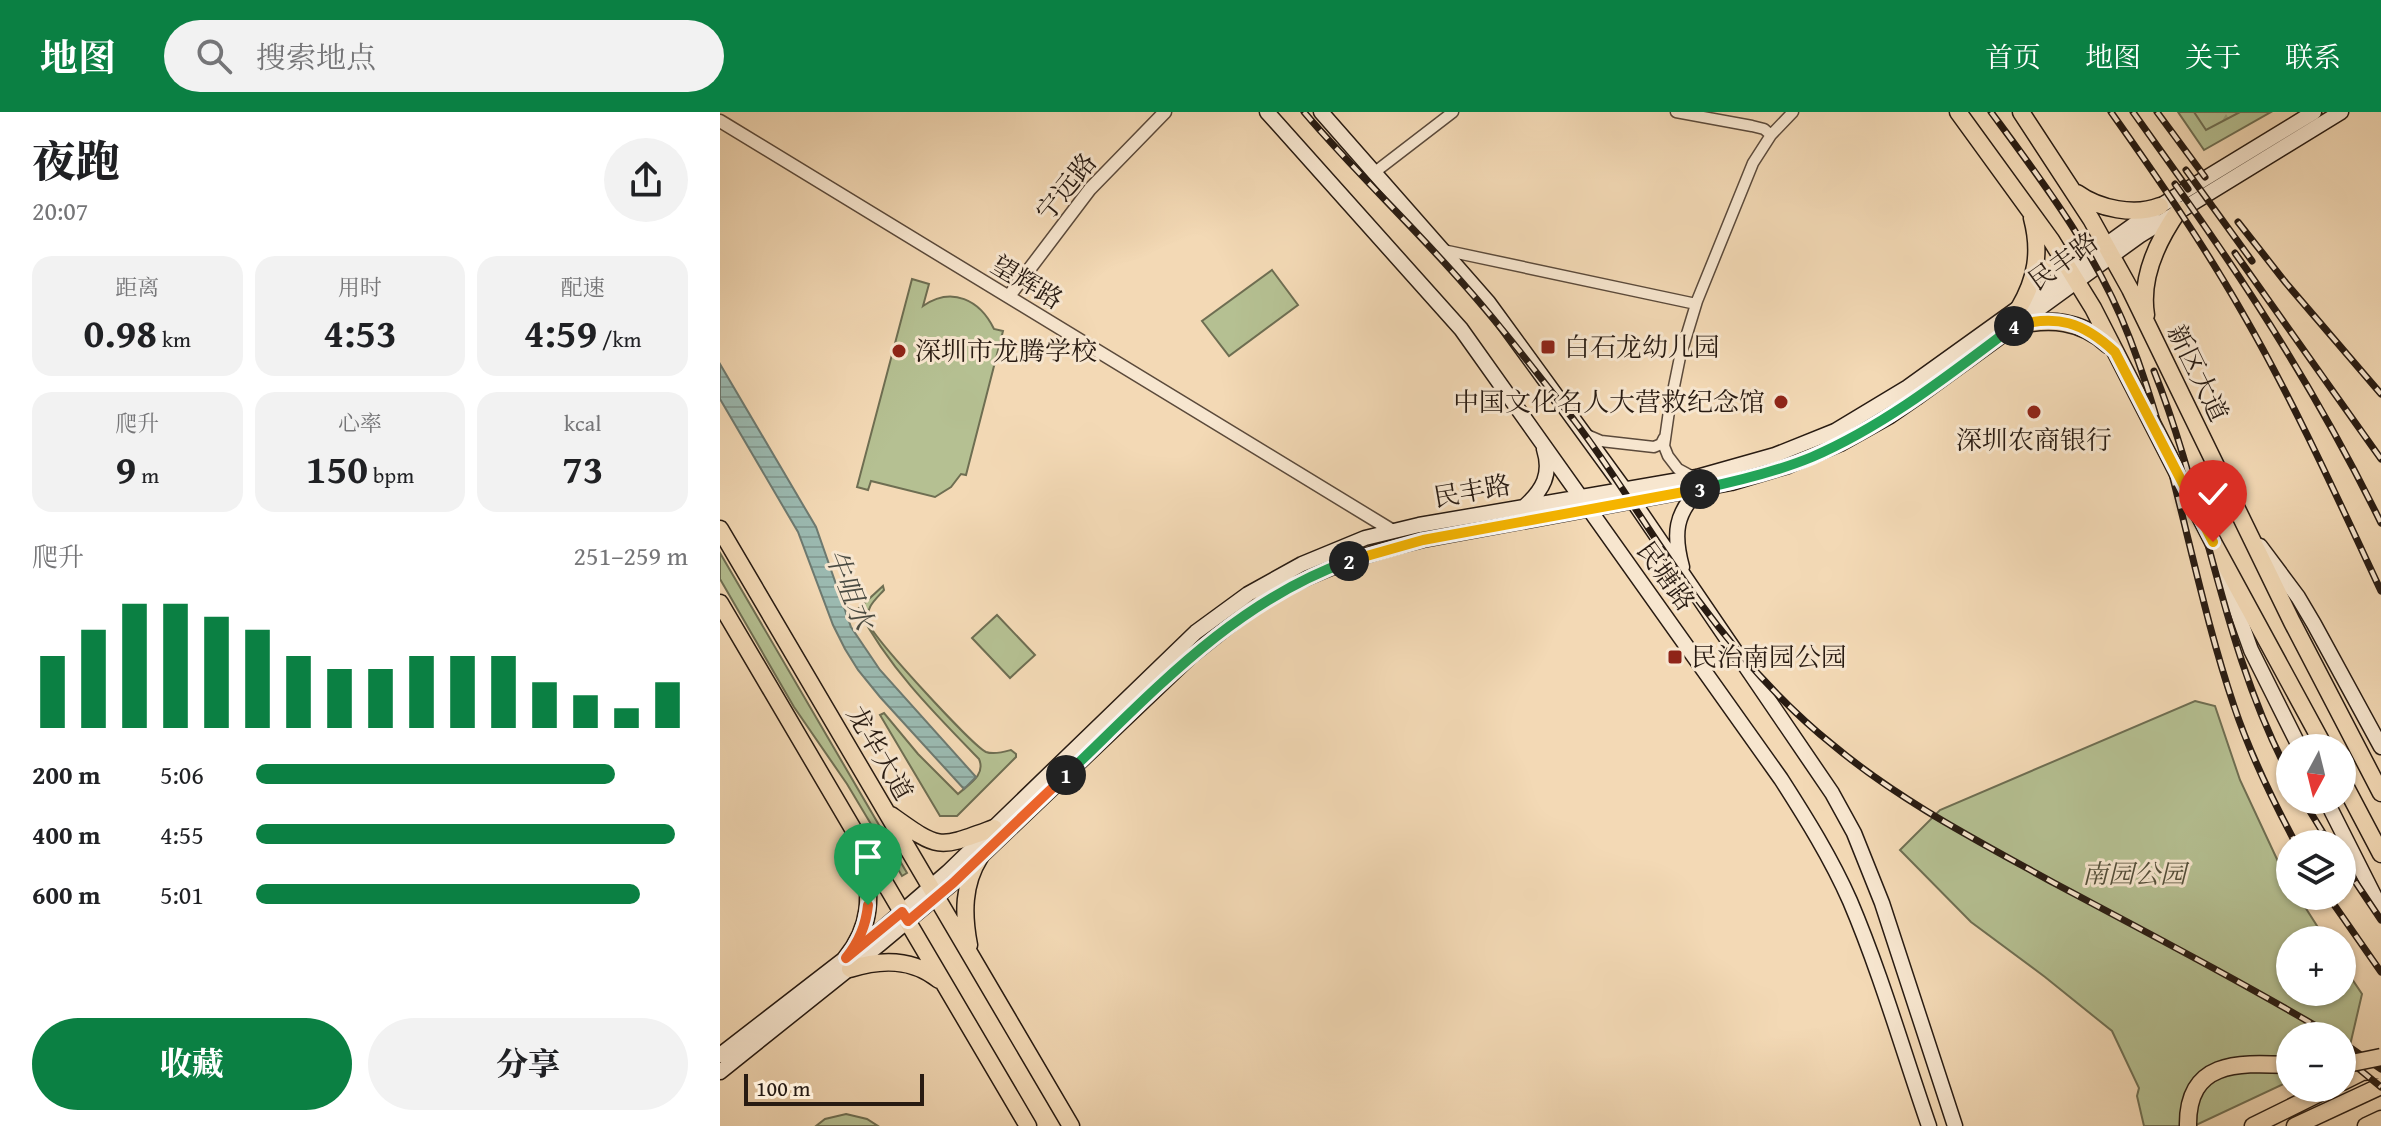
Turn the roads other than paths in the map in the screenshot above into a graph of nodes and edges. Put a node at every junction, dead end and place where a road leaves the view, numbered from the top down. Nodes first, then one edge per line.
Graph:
1 (1165, 112) edge
2 (1267, 112) edge
3 (1321, 112) edge
4 (1453, 112) edge
5 (1676, 112) edge
6 (1793, 112) edge
7 (1958, 112) edge
8 (2021, 112) edge
9 (2314, 112) edge
10 (2341, 112) edge
11 (720, 121) edge
12 (1771, 135) junction
13 (1375, 172) junction
14 (2074, 191) junction
15 (2160, 206) junction
16 (2030, 209) junction
17 (2179, 210) junction
18 (1443, 250) junction
19 (2108, 250) junction
20 (2073, 275) junction
21 (1009, 296) junction
22 (1696, 304) junction
23 (2019, 308) junction
24 (2148, 324) junction
25 (2015, 326) junction
26 (2115, 352) junction
27 (1584, 433) junction
28 (1537, 434) junction
29 (1664, 436) junction
30 (1698, 483) junction
31 (1629, 495) junction
32 (1583, 503) junction
33 (1524, 507) junction
34 (2246, 526) junction
35 (720, 529) edge
36 (1393, 531) junction
37 (2213, 542) junction
38 (1686, 578) junction
39 (720, 603) edge
40 (2293, 734) edge
41 (2318, 734) edge
42 (2381, 747) edge
43 (2381, 793) edge
44 (2356, 807) edge
45 (886, 812) junction
46 (2333, 814) edge
47 (994, 828) junction
48 (859, 839) junction
49 (2381, 854) edge
50 (980, 857) junction
51 (933, 892) junction
52 (2381, 909) edge
53 (905, 916) junction
54 (974, 962) junction
55 (848, 964) junction
56 (947, 988) junction
57 (2381, 1045) edge
58 (720, 1055) edge
59 (2381, 1057) edge
60 (2276, 1064) edge
61 (2356, 1066) edge
62 (2356, 1069) edge
63 (2381, 1070) edge
64 (720, 1072) edge
65 (2356, 1072) edge
66 (2381, 1086) edge
67 (2302, 1102) edge
68 (2381, 1119) edge
69 (1028, 1126) edge
70 (1071, 1126) edge
71 (1929, 1126) edge
72 (1955, 1126) edge
73 (2188, 1126) edge
74 (2253, 1126) edge
75 (2295, 1126) edge
76 (2366, 1126) edge

1 - 21 street, 宁远路
2 - 28 main road, 民塘路
3 - 13 main road, 民塘路
4 - 13 street
5 - 12 street
6 - 12 street
7 - 16 main road
8 - 14 main road, 新区大道
9 - 15 main road, 民丰路
10 - 17 main road, 民丰路
11 - 21 street, 望辉路
12 - 22 street
13 - 18 main road, 民塘路
14 - 15 main road
14 - 19 main road, 新区大道
15 - 19 main road, 民丰路
16 - 20 main road
16 - 23 main road
17 - 19 main road, 民丰路
17 - 24 main road
18 - 22 street
18 - 27 main road, 民塘路
19 - 20 main road, 民丰路
19 - 24 main road, 新区大道
20 - 23 main road, 民丰路
20 - 25 main road, 民丰路
20 - 26 main road
21 - 36 street, 望辉路
22 - 29 street
23 - 30 main road, 民丰路
24 - 34 main road, 新区大道
25 - 26 main road
25 - 30 main road, 民丰路
26 - 37 main road
27 - 29 street
27 - 31 main road, 民塘路
28 - 32 main road, 民塘路
28 - 33 main road
29 - 30 street
30 - 31 main road, 民丰路
30 - 38 main road
31 - 32 main road, 民丰路
31 - 38 main road, 民塘路
32 - 33 main road, 民丰路
32 - 50 main road, 民丰路
32 - 71 main road, 民塘路
33 - 36 main road, 民丰路
34 - 42 main road
34 - 43 main road, 新区大道
35 - 45 main road, 龙华大道
36 - 47 main road, 民丰路
37 - 40 main road
37 - 41 main road
38 - 72 main road, 民塘路
39 - 48 main road
44 - 49 main road
45 - 47 main road
45 - 51 main road, 龙华大道
46 - 52 main road
47 - 51 main road, 民丰路
48 - 53 main road
48 - 55 main road
50 - 51 main road, 民丰路
50 - 54 main road
51 - 53 main road, 民丰路
51 - 54 main road, 龙华大道
53 - 55 main road, 民丰路
53 - 56 main road
54 - 70 main road, 龙华大道
55 - 56 main road
55 - 58 main road, 民丰路
55 - 64 main road, 民丰路
56 - 69 main road
57 - 61 main road
59 - 62 main road, bridge
60 - 73 main road
63 - 65 main road
66 - 75 main road
67 - 74 main road
68 - 76 main road

